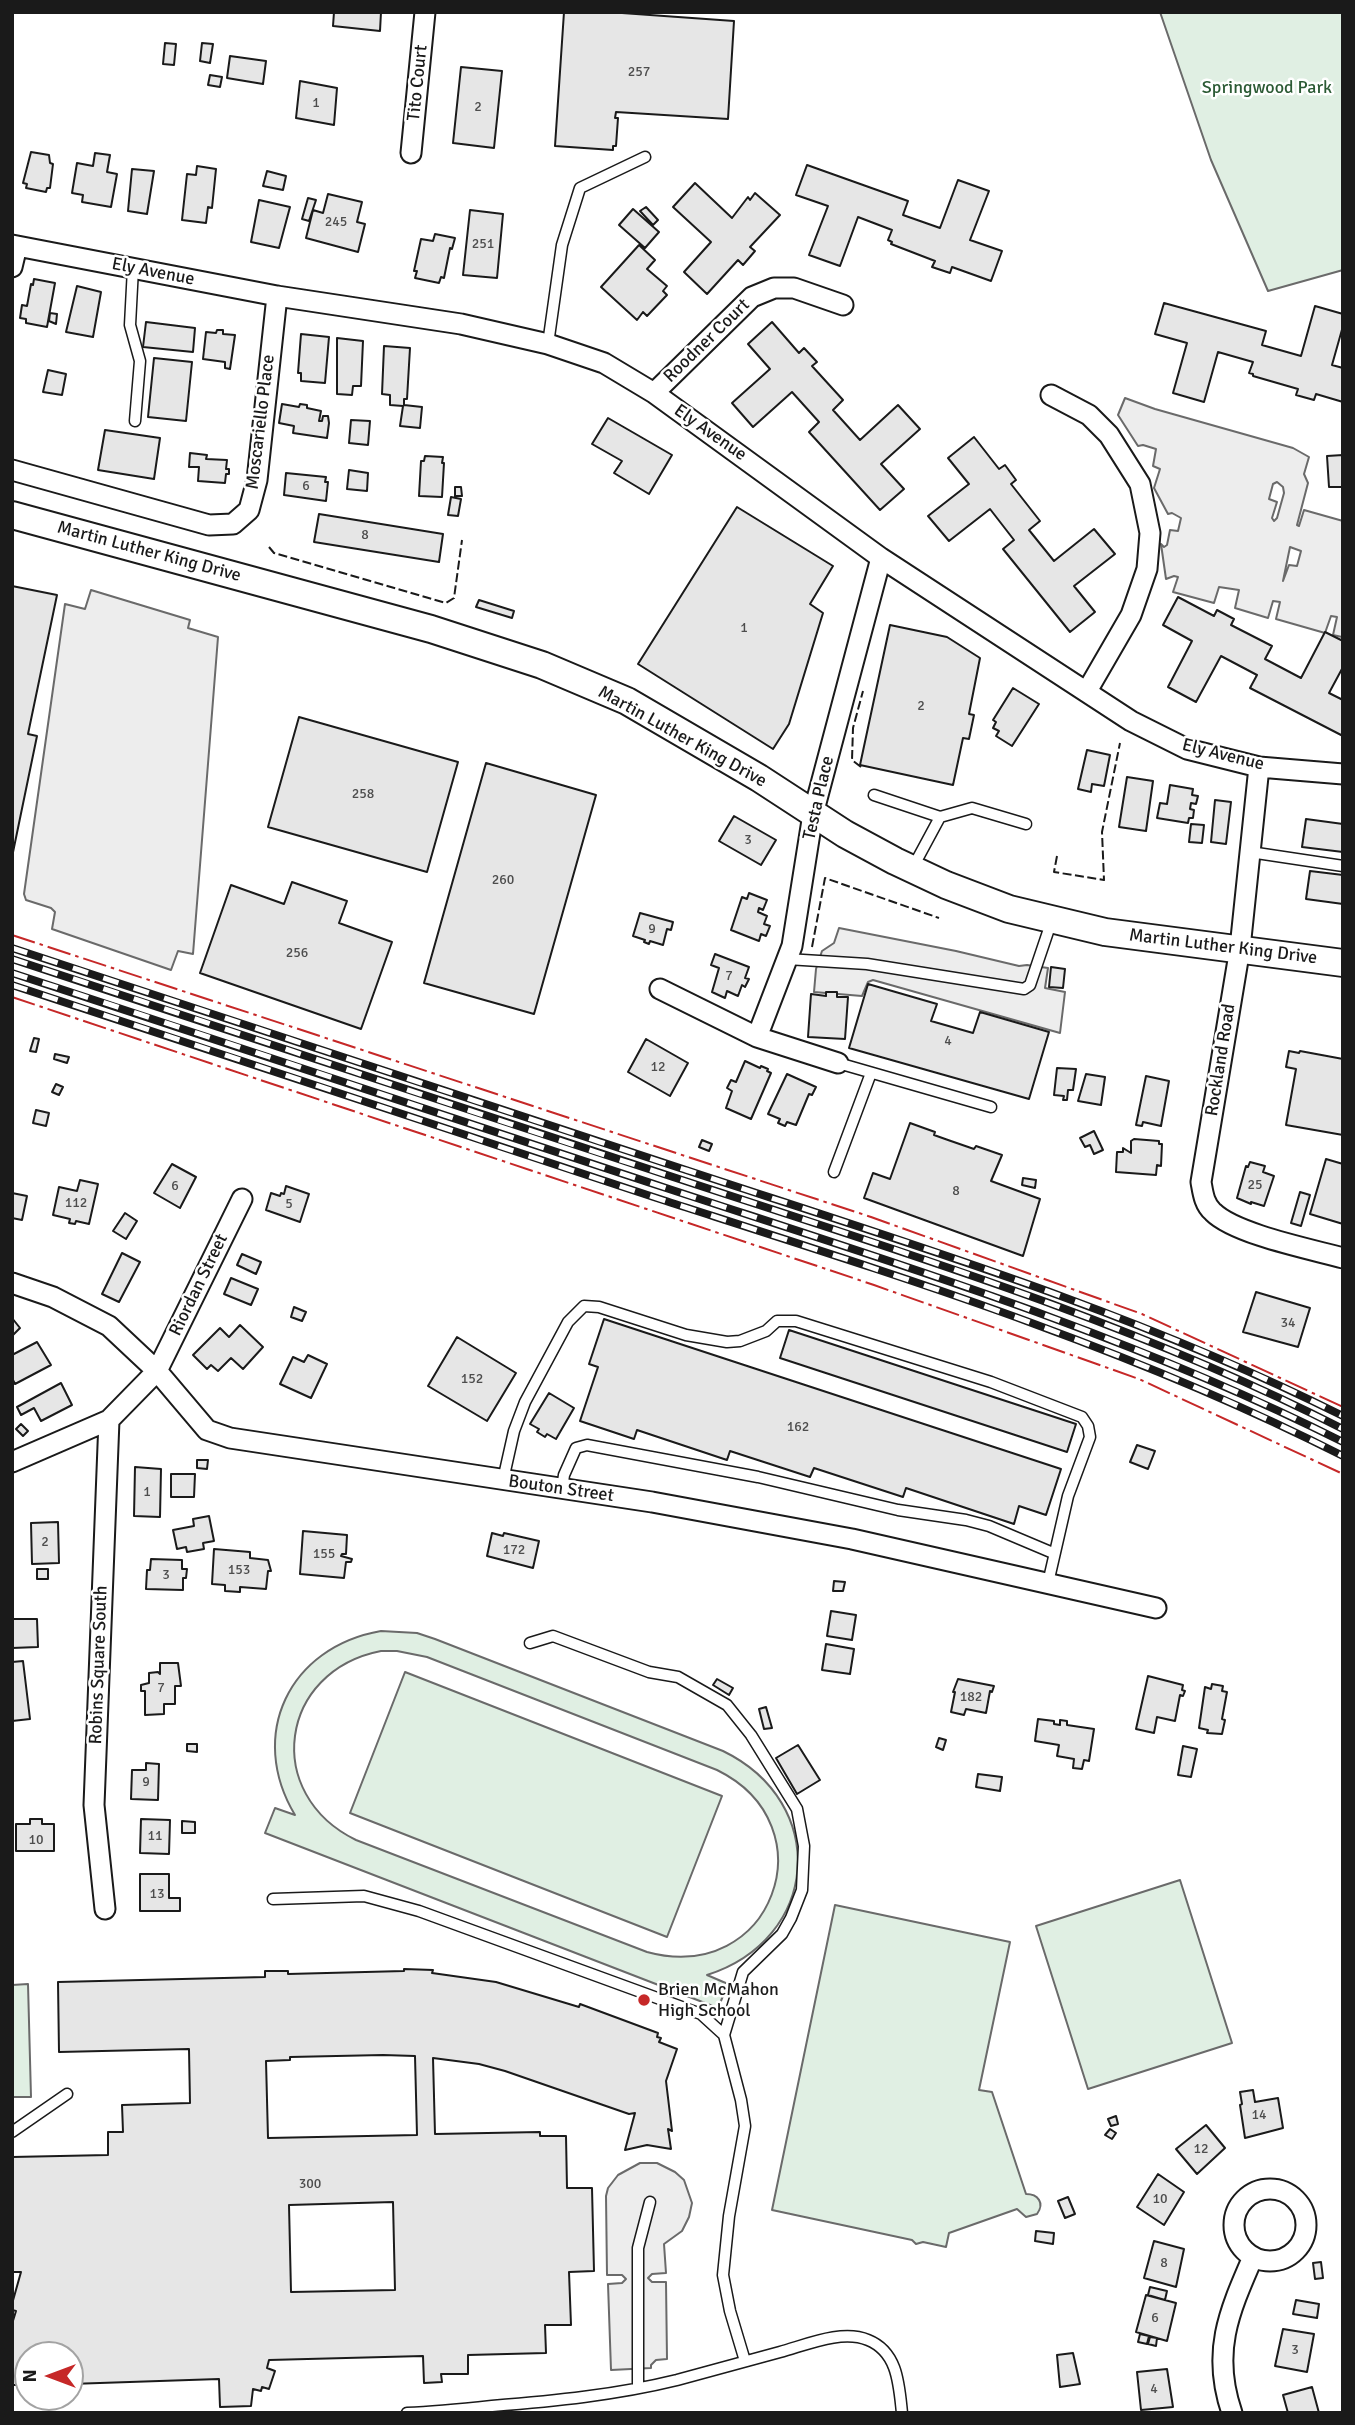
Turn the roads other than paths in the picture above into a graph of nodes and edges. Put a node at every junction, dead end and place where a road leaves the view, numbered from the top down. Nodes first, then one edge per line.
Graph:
1 (425, 12) edge
2 (411, 153) dead end
3 (645, 157) dead end
4 (15, 245) edge
5 (12, 267) edge
6 (133, 268) junction
7 (276, 296) junction
8 (844, 305) dead end
9 (548, 344) junction
10 (654, 393) junction
11 (1051, 395) dead end
12 (135, 421) dead end
13 (12, 470) edge
14 (12, 515) edge
15 (881, 558) junction
16 (1087, 691) junction
17 (1259, 767) junction
18 (1343, 774) edge
19 (874, 795) dead end
20 (813, 814) junction
21 (940, 817) junction
22 (1026, 824) dead end
23 (1250, 852) junction
24 (1343, 866) edge
25 (912, 869) junction
26 (1052, 919) junction
27 (1240, 948) junction
28 (788, 959) junction
29 (1343, 963) edge
30 (660, 989) dead end
31 (757, 1037) junction
32 (838, 1063) joint
33 (871, 1073) junction
34 (991, 1107) dead end
35 (834, 1172) dead end
36 (242, 1199) dead end
37 (1343, 1258) edge
38 (12, 1283) edge
39 (156, 1371) junction
40 (109, 1420) junction
41 (12, 1462) edge
42 (503, 1480) junction
43 (562, 1489) junction
44 (1053, 1553) junction
45 (1048, 1583) junction
46 (1156, 1608) dead end
47 (530, 1643) dead end
48 (273, 1899) dead end
49 (105, 1909) dead end
50 (724, 2035) junction
51 (67, 2094) dead end
52 (12, 2132) edge
53 (650, 2202) dead end
54 (1253, 2257) dead end
55 (745, 2361) junction
56 (638, 2388) junction
57 (445, 2412) edge
58 (407, 2413) edge
59 (902, 2413) edge
60 (1232, 2413) edge

1 - 2 street, Tito Court
3 - 9 lane
4 - 5 street
4 - 6 street, Ely Avenue
6 - 7 street, Ely Avenue
6 - 12 lane
7 - 9 street, Ely Avenue
7 - 13 street, Moscariello Place
8 - 10 street, Roodner Court
9 - 10 street, Ely Avenue
10 - 15 street, Ely Avenue
11 - 16 street
14 - 20 main road, Martin Luther King Drive
15 - 16 street, Ely Avenue
15 - 20 street, Testa Place
16 - 17 street, Ely Avenue
17 - 18 street, Ely Avenue
17 - 23 street, Rockland Road
19 - 21 lane
20 - 25 main road, Martin Luther King Drive
20 - 28 street, Testa Place
21 - 22 lane
21 - 25 lane
23 - 24 lane
23 - 27 street, Rockland Road
25 - 26 main road, Martin Luther King Drive
26 - 27 main road, Martin Luther King Drive
26 - 28 lane
27 - 29 main road, Martin Luther King Drive
27 - 37 street, Rockland Road
28 - 31 street, Testa Place
30 - 31 street
31 - 32 street
32 - 33 lane
33 - 34 lane
33 - 35 lane
36 - 39 street, Riordan Street
38 - 39 street, Bouton Street
39 - 40 street, Riordan Street
39 - 42 street, Bouton Street
40 - 41 street
40 - 49 street, Robins Square South
42 - 43 street, Bouton Street
42 - 44 lane
43 - 44 lane
43 - 45 street, Bouton Street
44 - 45 lane
45 - 46 street, Bouton Street
47 - 50 lane
48 - 50 lane
50 - 55 lane
51 - 52 lane
53 - 56 lane
54 - 60 street
55 - 56 lane
55 - 59 lane
56 - 57 lane
57 - 58 lane

